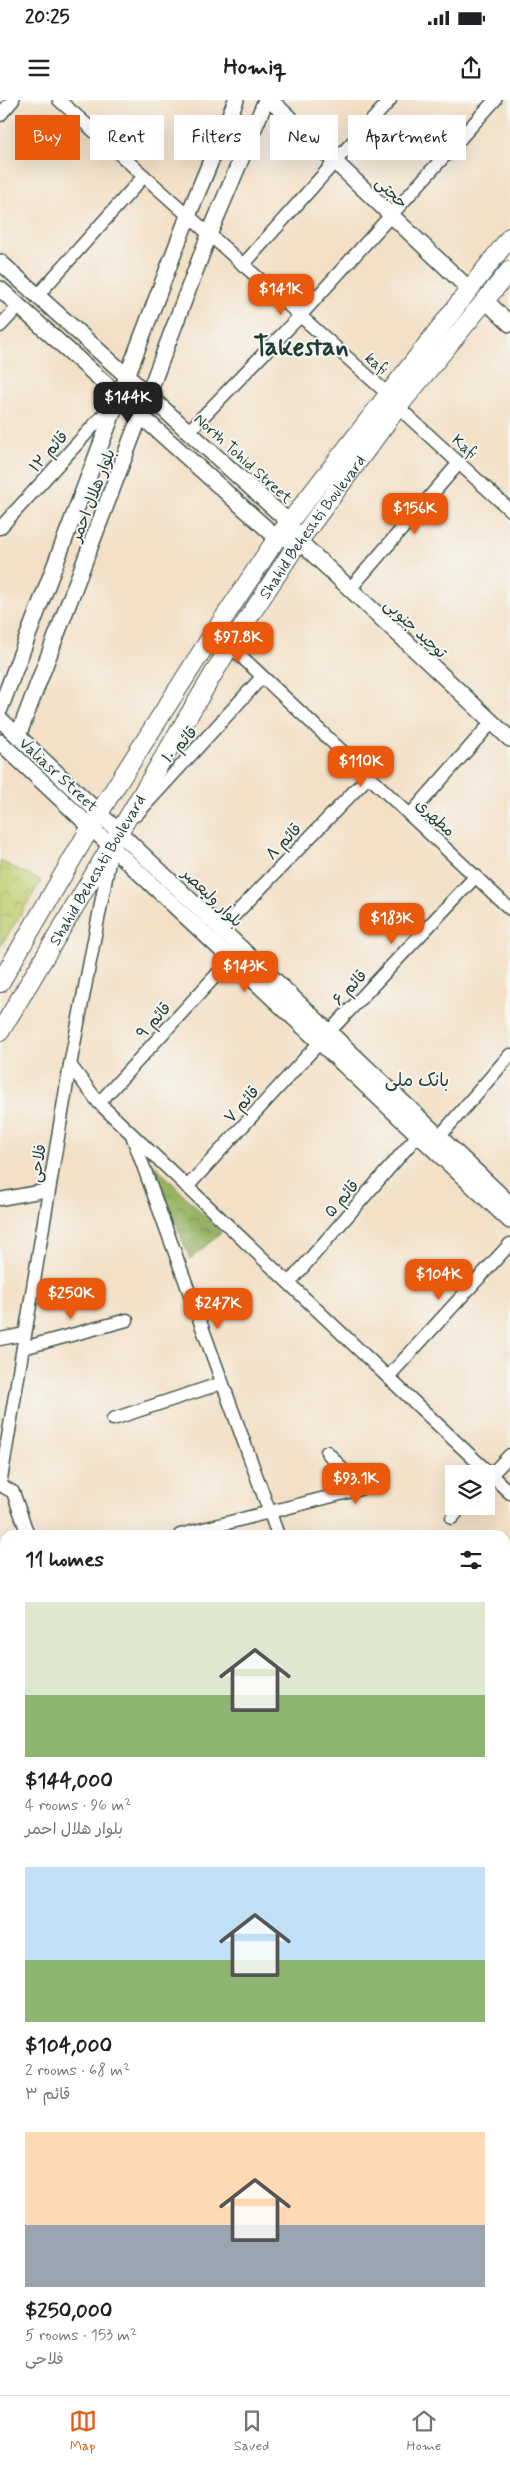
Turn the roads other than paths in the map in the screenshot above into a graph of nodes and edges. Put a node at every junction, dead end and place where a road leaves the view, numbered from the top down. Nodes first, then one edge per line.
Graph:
1 (13, 100) edge
2 (59, 100) edge
3 (236, 100) edge
4 (266, 100) edge
5 (270, 100) edge
6 (390, 100) edge
7 (495, 100) edge
8 (0, 114) edge
9 (334, 161) junction
10 (144, 176) junction
11 (188, 216) junction
12 (391, 216) junction
13 (210, 235) junction
14 (510, 237) edge
15 (0, 262) edge
16 (242, 264) junction
17 (510, 270) edge
18 (0, 288) edge
19 (469, 290) junction
20 (37, 296) junction
21 (486, 301) junction
22 (19, 306) junction
23 (300, 316) junction
24 (510, 324) edge
25 (0, 326) edge
26 (128, 378) junction
27 (120, 396) junction
28 (149, 396) junction
29 (393, 401) junction
30 (141, 415) junction
31 (188, 432) junction
32 (460, 463) junction
33 (510, 510) edge
34 (289, 522) junction
35 (0, 528) edge
36 (277, 538) junction
37 (299, 541) junction
38 (350, 589) junction
39 (230, 646) junction
40 (262, 677) junction
41 (0, 709) edge
42 (0, 719) edge
43 (492, 722) junction
44 (18, 736) junction
45 (510, 739) edge
46 (0, 742) edge
47 (369, 776) junction
48 (410, 814) junction
49 (95, 820) junction
50 (116, 840) junction
51 (476, 876) junction
52 (510, 909) edge
53 (221, 929) junction
54 (231, 959) junction
55 (0, 982) edge
56 (0, 1032) edge
57 (324, 1037) junction
58 (510, 1055) edge
59 (70, 1064) junction
60 (99, 1103) junction
61 (132, 1135) junction
62 (418, 1135) junction
63 (439, 1137) junction
64 (187, 1187) junction
65 (49, 1190) junction
66 (0, 1199) edge
67 (510, 1204) edge
68 (510, 1221) edge
69 (510, 1244) edge
70 (289, 1284) junction
71 (127, 1320) dead end
72 (25, 1334) junction
73 (0, 1339) edge
74 (23, 1348) junction
75 (388, 1377) junction
76 (222, 1383) junction
77 (112, 1419) dead end
78 (327, 1452) dead end
79 (510, 1455) edge
80 (476, 1465) edge
81 (495, 1470) edge
82 (495, 1482) edge
83 (0, 1485) edge
84 (510, 1493) edge
85 (270, 1514) junction
86 (454, 1515) edge
87 (452, 1518) dead end
88 (26, 1530) edge
89 (201, 1530) edge
90 (276, 1530) edge

1 - 8 street
2 - 10 street
3 - 11 street, بلوار هلال احمر
4 - 13 street, بلوار هلال احمر
5 - 9 street, حجتی
6 - 9 street
7 - 12 street
9 - 12 street, حجتی
9 - 16 street
10 - 11 street
10 - 20 street
11 - 13 street, kafi
11 - 26 street, بلوار هلال احمر
12 - 19 street, حجتی
12 - 23 street
13 - 16 street, kafi
13 - 28 street, بلوار هلال احمر
14 - 19 main road, Shahid Beheshti Boulevard
15 - 20 street, North Tohid Street
16 - 23 street, kafi
17 - 21 main road, Shahid Beheshti Boulevard
18 - 22 street
19 - 29 main road, Shahid Beheshti Boulevard
20 - 26 street, North Tohid Street
21 - 24 street
21 - 29 main road, Shahid Beheshti Boulevard
22 - 25 street
22 - 27 street
23 - 29 street, kafi
23 - 31 street
26 - 27 street, بلوار هلال احمر
26 - 28 street, North Tohid Street
27 - 30 street
27 - 35 street, قائم ۱۲
27 - 41 street, بلوار هلال احمر
28 - 30 street, بلوار هلال احمر
28 - 31 street, North Tohid Street
29 - 32 street, Kafi
29 - 34 main road, Shahid Beheshti Boulevard
29 - 37 main road, Shahid Beheshti Boulevard
30 - 36 street
30 - 44 street, بلوار هلال احمر
31 - 34 street, North Tohid Street
32 - 33 street, Kafi
32 - 38 street
34 - 36 main road, Shahid Beheshti Boulevard
34 - 37 street, North Tohid Street
36 - 37 street
36 - 49 main road, Shahid Beheshti Boulevard
37 - 38 street, توحید جنوبی
37 - 39 main road, Shahid Beheshti Boulevard
38 - 43 street, توحید جنوبی
39 - 40 street, مطهری
39 - 50 main road, Shahid Beheshti Boulevard
40 - 47 street, مطهری
40 - 50 street, قائم ۱۰
42 - 44 street, بلوار ولیعصر
43 - 45 street, توحید جنوبی
43 - 48 street
44 - 49 street, بلوار ولیعصر
46 - 49 street, Valiasr Street
47 - 48 street, مطهری
47 - 53 street, قائم ۸
48 - 51 street, مطهری
49 - 50 street, بلوار ولیعصر
49 - 55 main road, Shahid Beheshti Boulevard
50 - 53 street, بلوار ولیعصر
50 - 54 street
50 - 56 main road, Shahid Beheshti Boulevard
50 - 59 street, فلاحی
51 - 52 street, مطهری
51 - 57 street, قائم ۶
53 - 57 street, بلوار ولیعصر
54 - 57 street
54 - 60 street, قائم ۹
57 - 62 street
57 - 63 street, بلوار ولیعصر
57 - 64 street, قائم ۷
58 - 63 street
59 - 60 street
59 - 65 street, فلاحی
60 - 61 street
61 - 64 street
61 - 76 street
62 - 68 street
62 - 70 street, قائم ۵
63 - 67 street, بلوار ولیعصر
64 - 70 street
65 - 66 street
65 - 72 street, فلاحی
69 - 75 street
70 - 75 street
71 - 74 street
72 - 73 street
72 - 74 street, فلاحی
74 - 83 street, فلاحی
75 - 80 street
76 - 77 street
76 - 85 street
78 - 85 street
79 - 81 street
82 - 84 street
83 - 88 street
85 - 89 street
85 - 90 street
86 - 87 street

